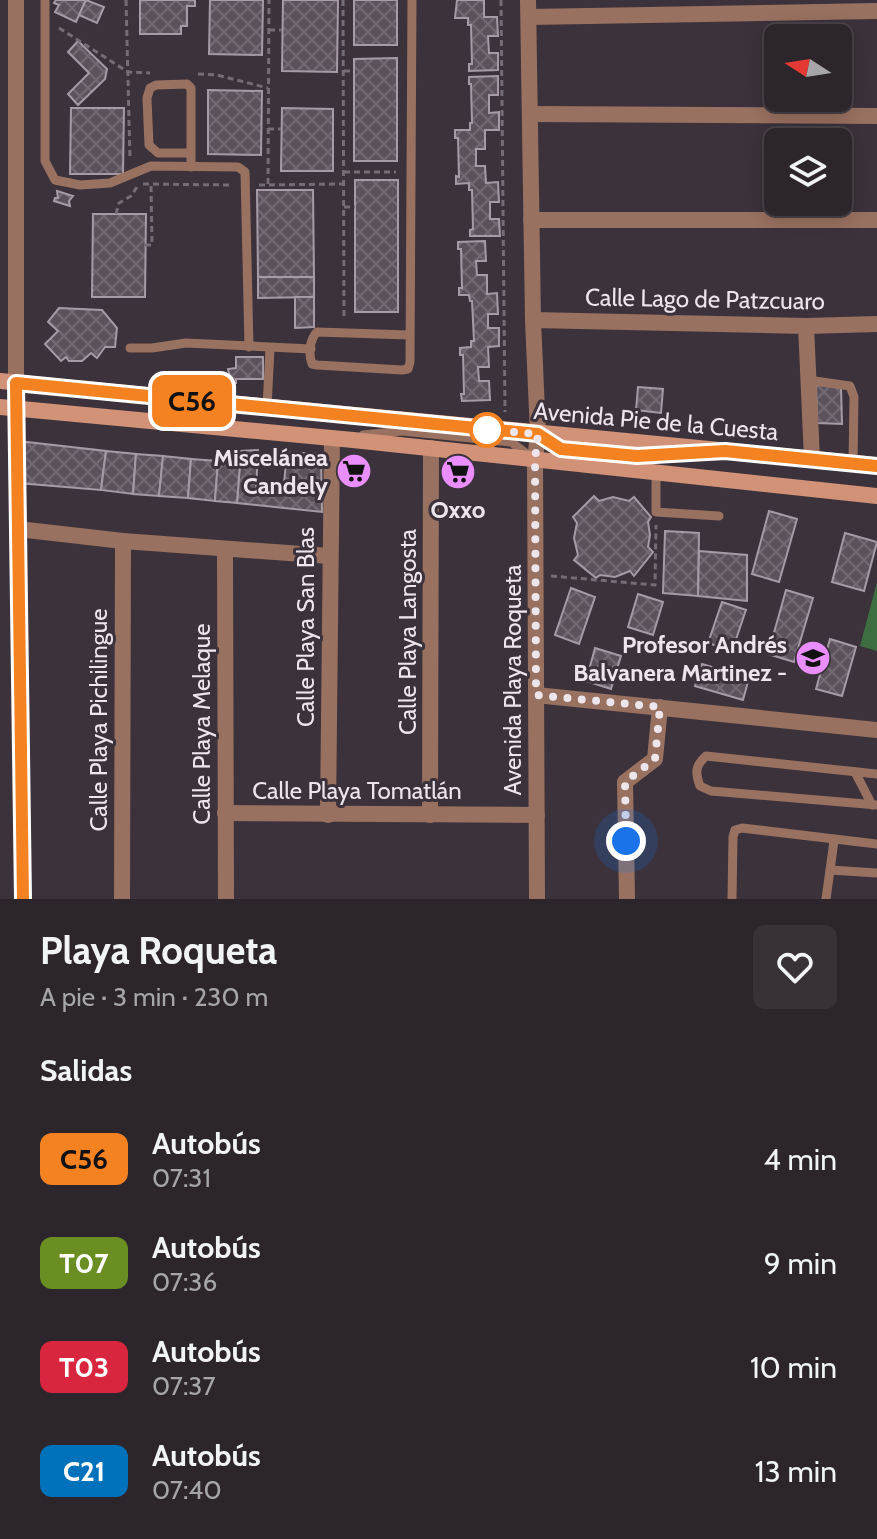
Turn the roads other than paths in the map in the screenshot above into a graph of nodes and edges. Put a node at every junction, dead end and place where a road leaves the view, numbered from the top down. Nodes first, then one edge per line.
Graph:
1 (16, 0) edge
2 (45, 0) edge
3 (412, 0) edge
4 (528, 8) edge
5 (877, 11) edge
6 (530, 114) junction
7 (877, 116) edge
8 (191, 153) junction
9 (191, 167) junction
10 (531, 220) junction
11 (877, 220) edge
12 (533, 320) junction
13 (877, 324) edge
14 (806, 326) junction
15 (409, 335) junction
16 (249, 347) junction
17 (130, 348) dead end
18 (270, 348) junction
19 (311, 349) junction
20 (808, 380) junction
21 (8, 382) edge
22 (8, 408) edge
23 (267, 408) junction
24 (538, 434) junction
25 (332, 438) junction
26 (431, 448) junction
27 (812, 459) junction
28 (535, 460) junction
29 (853, 463) junction
30 (877, 465) edge
31 (656, 472) junction
32 (877, 496) edge
33 (719, 516) dead end
34 (18, 529) junction
35 (123, 541) junction
36 (225, 549) junction
37 (329, 556) junction
38 (0, 629) edge
39 (19, 631) junction
40 (536, 695) junction
41 (660, 707) junction
42 (877, 730) edge
43 (855, 772) junction
44 (877, 774) edge
45 (874, 805) edge
46 (225, 813) junction
47 (328, 815) junction
48 (430, 815) junction
49 (537, 815) junction
50 (834, 841) junction
51 (877, 844) edge
52 (830, 870) junction
53 (877, 873) edge
54 (23, 899) edge
55 (122, 899) edge
56 (226, 899) edge
57 (537, 899) edge
58 (627, 899) edge
59 (732, 899) edge
60 (826, 899) edge

1 - 21 street
2 - 9 lane
3 - 15 lane
4 - 5 street
4 - 6 street
6 - 7 street
6 - 10 street
8 - 8 lane
8 - 9 lane
9 - 16 lane
10 - 11 street
10 - 12 street
12 - 14 street, Calle Lago de Patzcuaro
12 - 24 street
13 - 14 street, Calle Lago de Patzcuaro
14 - 20 street
15 - 19 lane
15 - 19 lane
16 - 17 lane
16 - 18 lane
18 - 19 lane
18 - 23 lane
20 - 27 street
20 - 29 lane
21 - 22 main road
21 - 23 main road, Avenida Pie de la Cuesta
22 - 25 main road, Avenida Pie de la Cuesta
22 - 34 street
23 - 24 main road, Avenida Pie de la Cuesta
24 - 27 main road, Avenida Pie de la Cuesta
24 - 28 street, Avenida Playa Roqueta
25 - 26 main road, Avenida Pie de la Cuesta
25 - 28 lane
25 - 37 street, Calle Playa San Blas
26 - 28 main road, Avenida Pie de la Cuesta
26 - 48 street, Calle Playa Langosta
27 - 29 main road, Avenida Pie de la Cuesta
28 - 31 main road, Avenida Pie de la Cuesta
28 - 40 street, Avenida Playa Roqueta
29 - 30 main road, Avenida Pie de la Cuesta
31 - 32 main road, Avenida Pie de la Cuesta
31 - 33 lane
34 - 35 street
34 - 39 street
35 - 36 street
35 - 55 street, Calle Playa Pichilingue
36 - 37 street
36 - 46 street, Calle Playa Melaque
37 - 47 street, Calle Playa San Blas
38 - 39 street
39 - 54 street
40 - 41 street
40 - 49 street, Avenida Playa Roqueta
41 - 42 street
41 - 58 street
43 - 44 lane
43 - 45 lane
43 - 45 lane
46 - 47 street, Calle Playa Tomatlán
46 - 56 street, Calle Playa Melaque
47 - 48 street, Calle Playa Tomatlán
48 - 49 street, Calle Playa Tomatlán
49 - 57 street, Avenida Playa Roqueta
50 - 51 lane
50 - 52 lane
50 - 59 lane
52 - 53 lane
52 - 60 lane

